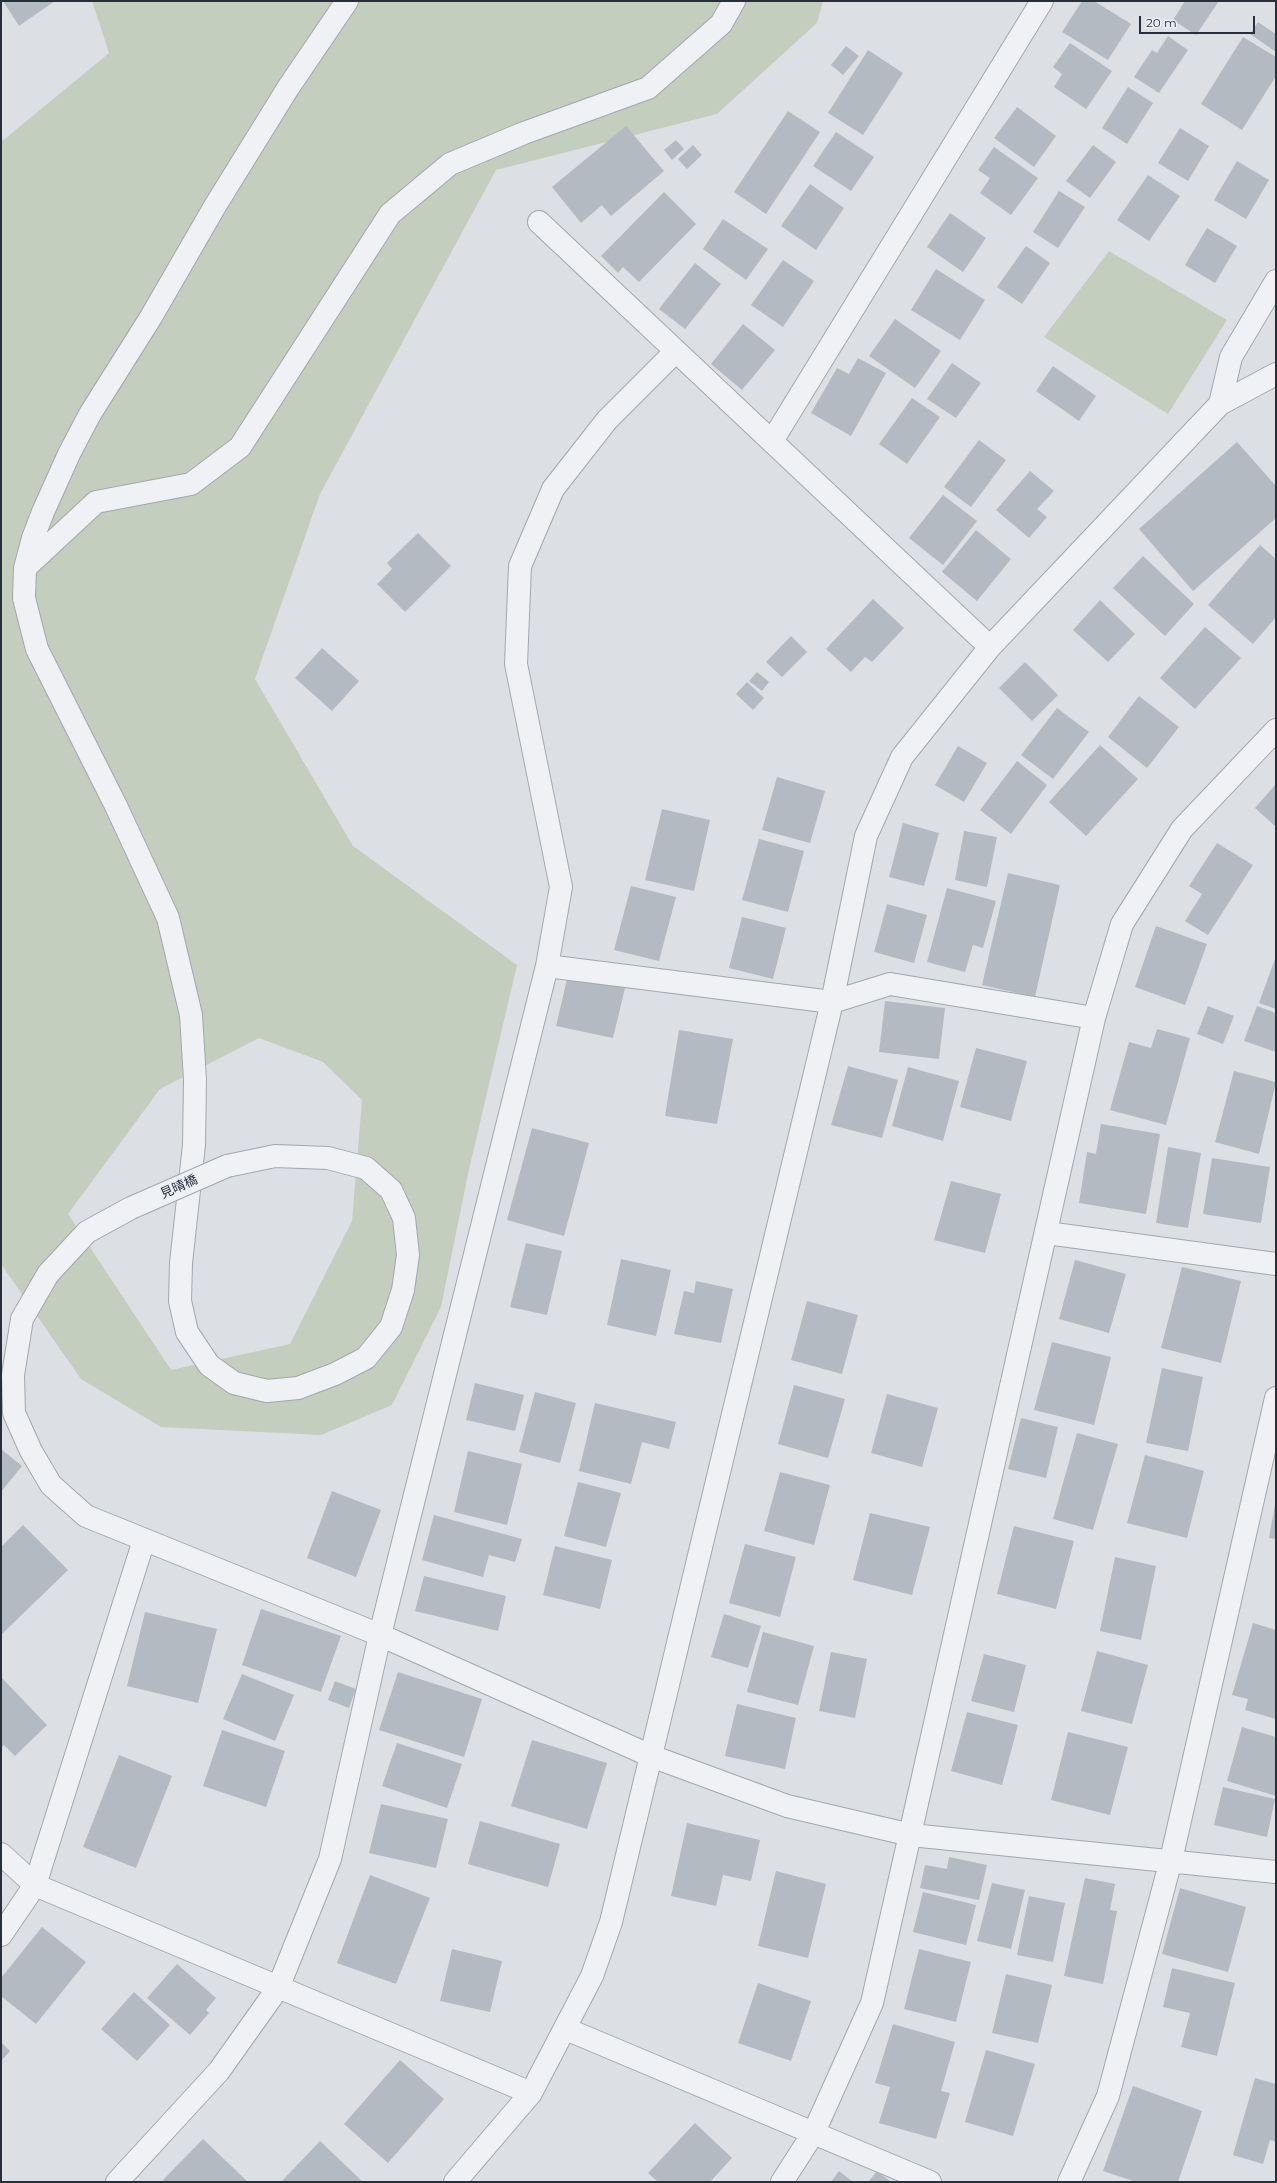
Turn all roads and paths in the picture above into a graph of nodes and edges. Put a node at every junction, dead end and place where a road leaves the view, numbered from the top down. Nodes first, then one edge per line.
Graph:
1 (347, 1) edge
2 (734, 1) edge
3 (1042, 1) edge
4 (539, 222) dead end
5 (1276, 281) edge
6 (676, 351) junction
7 (1276, 374) edge
8 (1220, 404) junction
9 (772, 441) junction
10 (25, 568) junction
11 (990, 647) junction
12 (1276, 730) edge
13 (547, 966) junction
14 (832, 1002) junction
15 (1094, 1018) junction
16 (1047, 1233) junction
17 (1276, 1264) edge
18 (1276, 1398) edge
19 (144, 1540) junction
20 (380, 1635) junction
21 (651, 1756) junction
22 (911, 1835) junction
23 (1, 1854) edge
24 (1171, 1860) junction
25 (1276, 1872) edge
26 (35, 1885) junction
27 (1, 1935) edge
28 (278, 1988) junction
29 (566, 2029) junction
30 (531, 2093) junction
31 (814, 2132) junction
32 (117, 2182) edge
33 (455, 2182) edge
34 (782, 2182) edge
35 (930, 2182) edge
36 (1069, 2182) edge

1 - 10 street, 見晴橋
2 - 10 street
3 - 9 street
4 - 6 street
5 - 8 street
6 - 9 street
6 - 13 street
7 - 8 street
8 - 11 street
9 - 11 street
10 - 19 street, 見晴橋, bridge
11 - 14 street
12 - 15 street
13 - 14 street
13 - 20 street
14 - 15 street
14 - 21 street
15 - 16 street
16 - 17 street
16 - 22 street
18 - 24 street
19 - 20 street, 見晴橋
19 - 26 street
20 - 21 street, 見晴橋
20 - 28 street
21 - 22 street, 見晴橋
21 - 29 street
22 - 24 street, 見晴橋
22 - 31 street
23 - 26 street
24 - 25 street, 見晴橋
24 - 36 street
26 - 27 street
26 - 28 street
28 - 30 street
28 - 32 street
29 - 30 street
29 - 31 street
30 - 33 street
31 - 34 street
31 - 35 street

